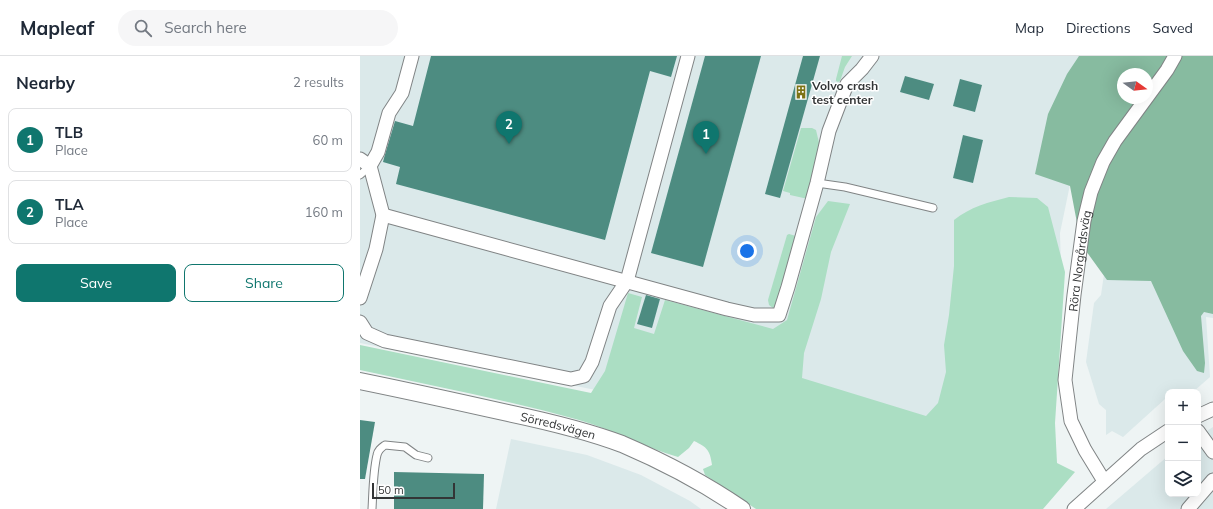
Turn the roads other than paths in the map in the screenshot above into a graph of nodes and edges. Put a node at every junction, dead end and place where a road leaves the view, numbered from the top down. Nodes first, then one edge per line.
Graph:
1 (412, 56) edge
2 (688, 56) edge
3 (872, 56) edge
4 (1174, 56) edge
5 (365, 162) edge
6 (360, 175) edge
7 (817, 183) junction
8 (933, 208) dead end
9 (382, 214) junction
10 (627, 281) junction
11 (360, 298) edge
12 (360, 322) edge
13 (360, 381) edge
14 (1213, 409) edge
15 (1201, 415) edge
16 (1165, 433) edge
17 (1201, 435) edge
18 (1213, 452) edge
19 (428, 458) dead end
20 (1213, 480) edge
21 (1104, 482) junction
22 (372, 509) edge
23 (742, 509) edge
24 (1074, 509) edge
25 (1188, 509) edge

1 - 5 street
2 - 10 street
3 - 7 street
4 - 21 street, Röra Norgårdsväg
5 - 6 lane
5 - 9 street
7 - 8 lane
7 - 10 street
9 - 10 street
9 - 11 street
10 - 12 street
13 - 23 street, Sörredsvägen
14 - 15 street
16 - 21 street
17 - 18 street
19 - 22 lane
20 - 25 street
21 - 24 street

